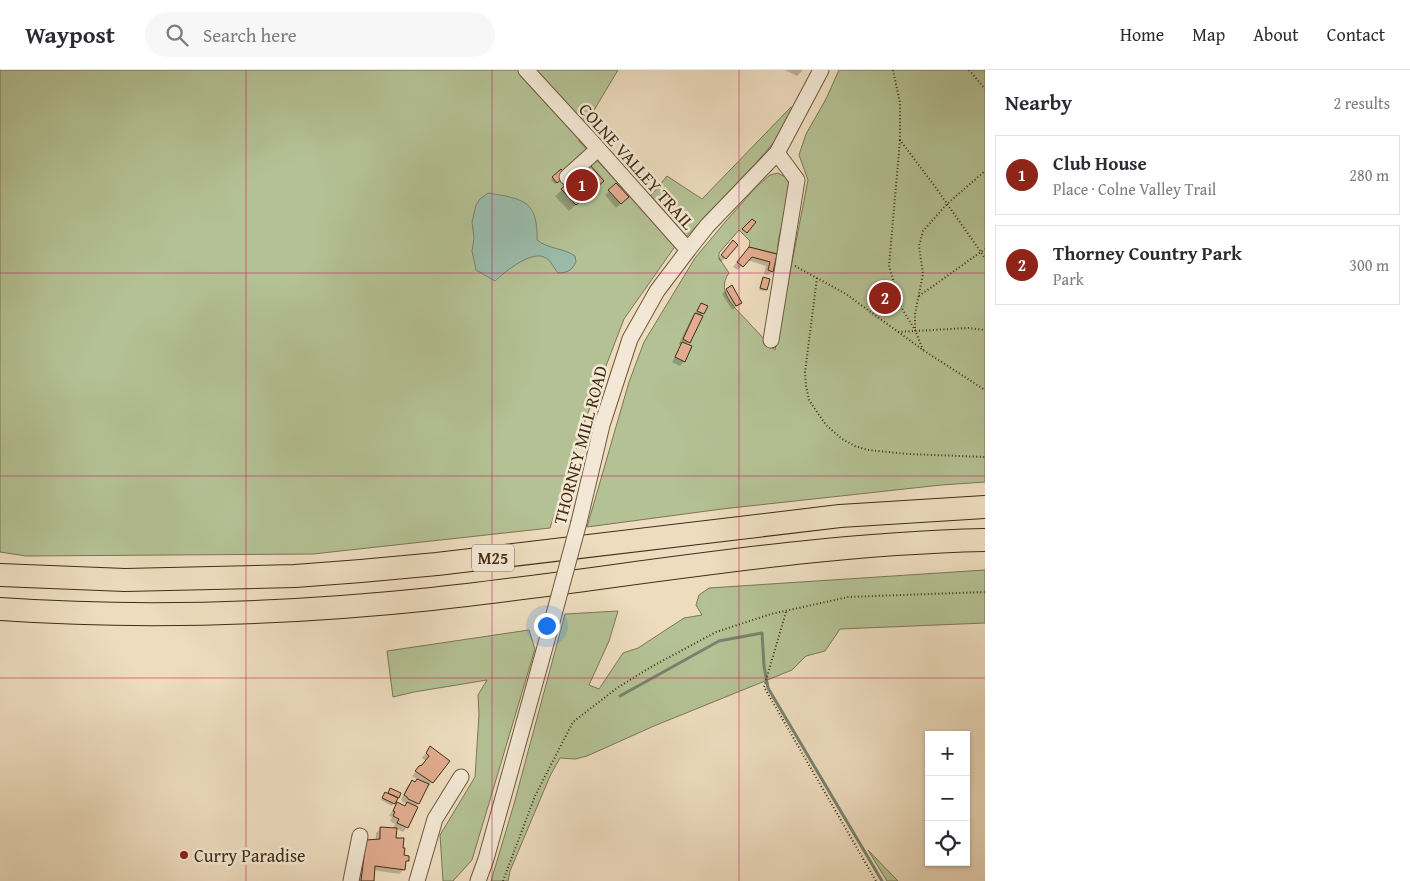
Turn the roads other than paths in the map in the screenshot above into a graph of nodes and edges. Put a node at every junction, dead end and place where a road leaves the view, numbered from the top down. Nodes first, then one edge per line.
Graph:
1 (526, 70) edge
2 (822, 70) edge
3 (598, 149) junction
4 (777, 152) junction
5 (567, 177) dead end
6 (686, 248) junction
7 (771, 340) dead end
8 (985, 507) edge
9 (985, 540) edge
10 (0, 575) edge
11 (0, 609) edge
12 (461, 777) dead end
13 (360, 836) dead end
14 (352, 881) edge
15 (417, 881) edge
16 (478, 881) edge

1 - 3 street, COLNE VALLEY TRAIL
2 - 4 street, THORNEY MILL ROAD
3 - 5 street
3 - 6 street, COLNE VALLEY TRAIL
4 - 6 street, THORNEY MILL ROAD
4 - 7 street
6 - 16 street, THORNEY MILL ROAD, bridge
8 - 10 highway, M25
9 - 11 highway, M25
12 - 15 street
13 - 14 street

